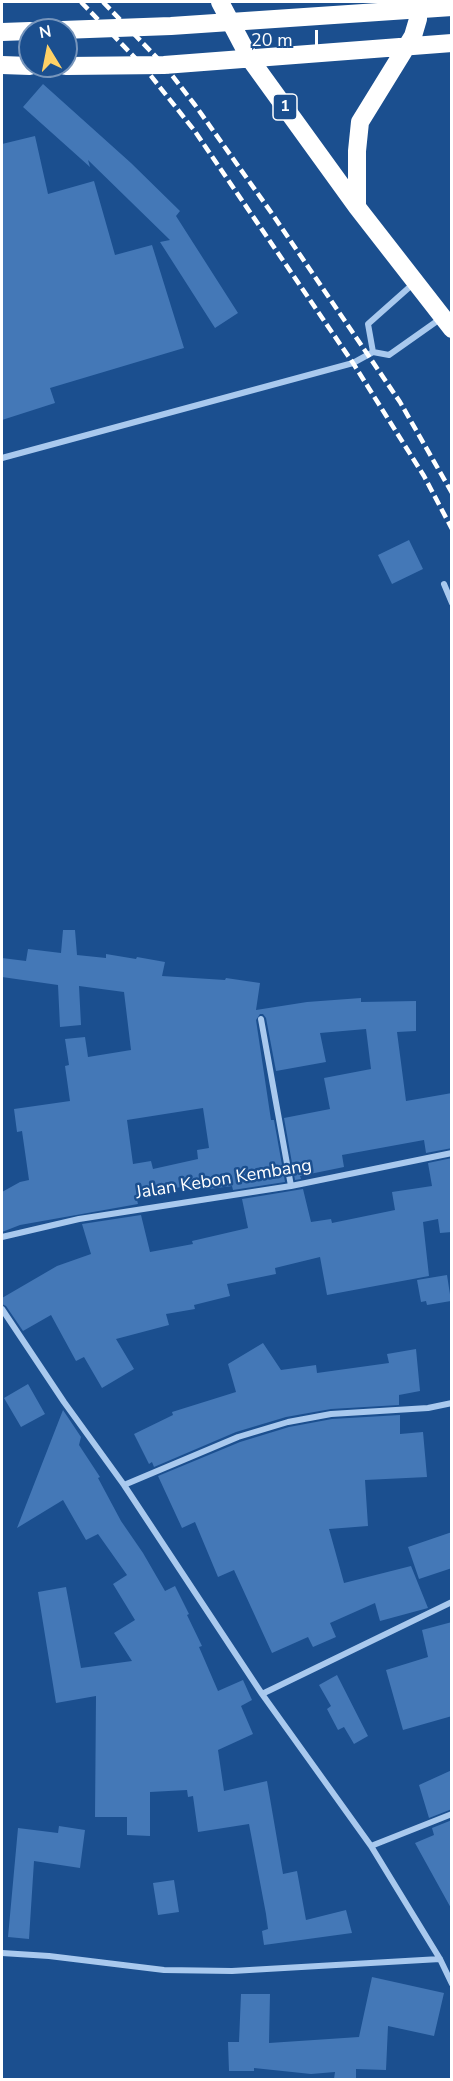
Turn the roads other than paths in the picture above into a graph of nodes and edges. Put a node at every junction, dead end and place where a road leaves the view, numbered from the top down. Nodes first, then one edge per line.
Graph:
1 (220, 2) edge
2 (418, 2) edge
3 (452, 7) edge
4 (78, 29) edge
5 (18, 31) edge
6 (2, 32) edge
7 (452, 43) edge
8 (407, 46) junction
9 (250, 59) junction
10 (2, 66) edge
11 (18, 66) edge
12 (78, 66) edge
13 (357, 207) junction
14 (416, 282) junction
15 (447, 323) edge
16 (373, 352) junction
17 (2, 458) edge
18 (444, 584) dead end
19 (452, 603) edge
20 (261, 1019) dead end
21 (452, 1153) edge
22 (291, 1186) junction
23 (2, 1237) edge
24 (2, 1309) edge
25 (452, 1403) edge
26 (124, 1485) junction
27 (452, 1602) edge
28 (262, 1694) junction
29 (452, 1814) edge
30 (370, 1845) junction
31 (2, 1953) edge
32 (440, 1959) junction
33 (452, 1984) edge

1 - 9 highway, 1
2 - 8 highway
3 - 4 highway, bridge
5 - 6 highway
7 - 8 highway
8 - 9 highway
8 - 13 highway
9 - 12 highway
9 - 13 highway, 1
10 - 11 highway
13 - 14 highway, 1
14 - 15 highway, 1
14 - 16 street
15 - 16 street
16 - 17 street
18 - 19 street
20 - 22 street
21 - 22 street, Jalan Kebon Kembang
22 - 23 street, Jalan Kebon Kembang
24 - 26 street
25 - 26 street
26 - 28 street
27 - 28 street
28 - 30 street
29 - 30 street
30 - 32 street
31 - 32 street
32 - 33 street

